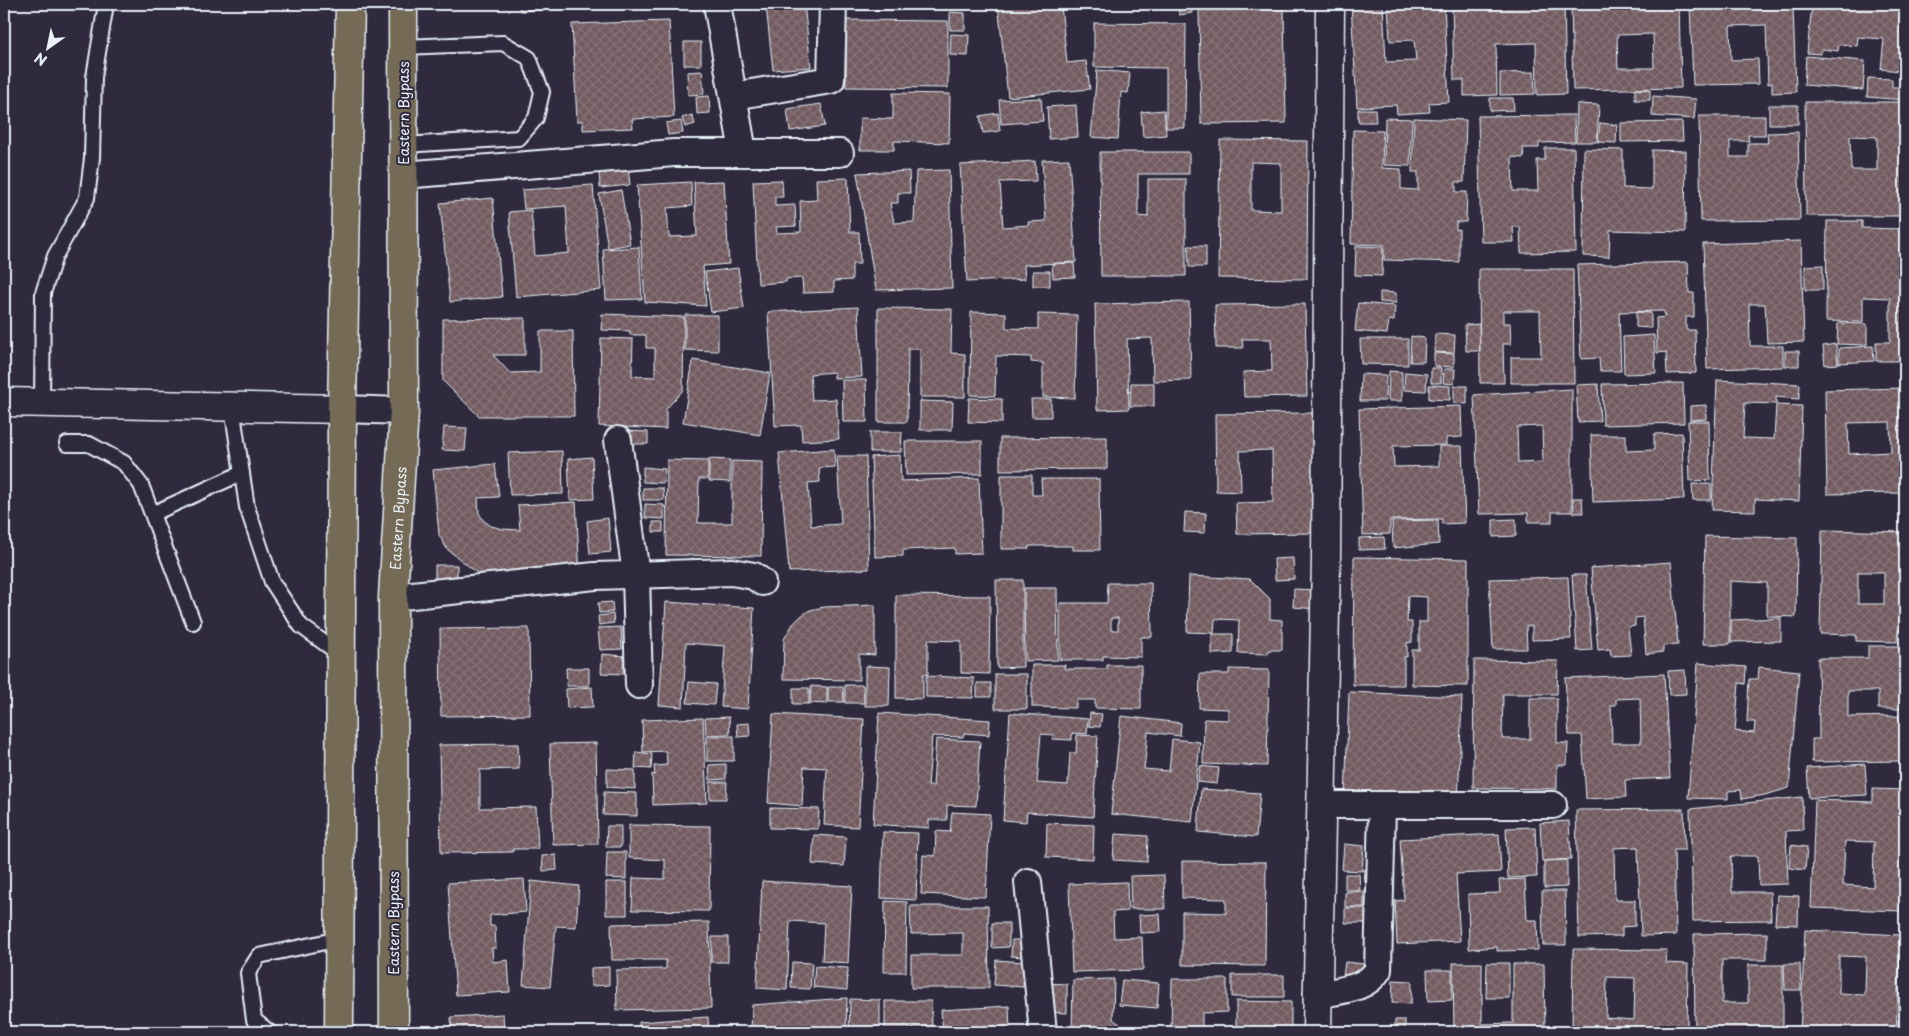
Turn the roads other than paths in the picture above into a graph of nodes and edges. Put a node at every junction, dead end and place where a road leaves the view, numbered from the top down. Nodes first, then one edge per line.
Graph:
1 (106, 4) edge
2 (350, 4) edge
3 (403, 4) edge
4 (717, 4) edge
5 (833, 4) edge
6 (1330, 4) edge
7 (403, 47) junction
8 (734, 96) junction
9 (403, 145) junction
10 (743, 152) junction
11 (840, 153) dead end
12 (403, 174) junction
13 (4, 402) edge
14 (42, 403) junction
15 (232, 407) junction
16 (342, 409) junction
17 (404, 411) junction
18 (618, 440) dead end
19 (67, 444) dead end
20 (242, 473) junction
21 (152, 514) junction
22 (636, 575) junction
23 (762, 582) dead end
24 (393, 597) junction
25 (193, 622) dead end
26 (341, 654) junction
27 (639, 685) dead end
28 (1321, 805) junction
29 (1553, 805) dead end
30 (1382, 807) junction
31 (1028, 882) dead end
32 (339, 939) junction
33 (1318, 995) junction
34 (269, 1032) edge
35 (339, 1032) edge
36 (394, 1032) edge
37 (1042, 1032) edge
38 (1317, 1032) edge

1 - 14 lane
2 - 16 highway
3 - 7 highway, Eastern Bypass
4 - 8 street
5 - 8 street
6 - 28 street
7 - 9 highway, Eastern Bypass
7 - 9 lane
8 - 10 street
9 - 12 highway, Eastern Bypass
10 - 11 street
10 - 12 street
12 - 17 highway, Eastern Bypass
13 - 14 street
14 - 15 street
15 - 16 street
15 - 20 lane
16 - 17 street
16 - 26 highway
17 - 24 highway, Eastern Bypass
18 - 22 street
19 - 21 lane
20 - 21 lane
20 - 26 lane
21 - 25 lane
22 - 23 street
22 - 24 street
22 - 27 street
24 - 36 highway, Eastern Bypass
26 - 32 highway
28 - 30 street
28 - 33 street
29 - 30 street
30 - 33 street
31 - 37 street
32 - 34 lane
32 - 35 highway
33 - 38 street

